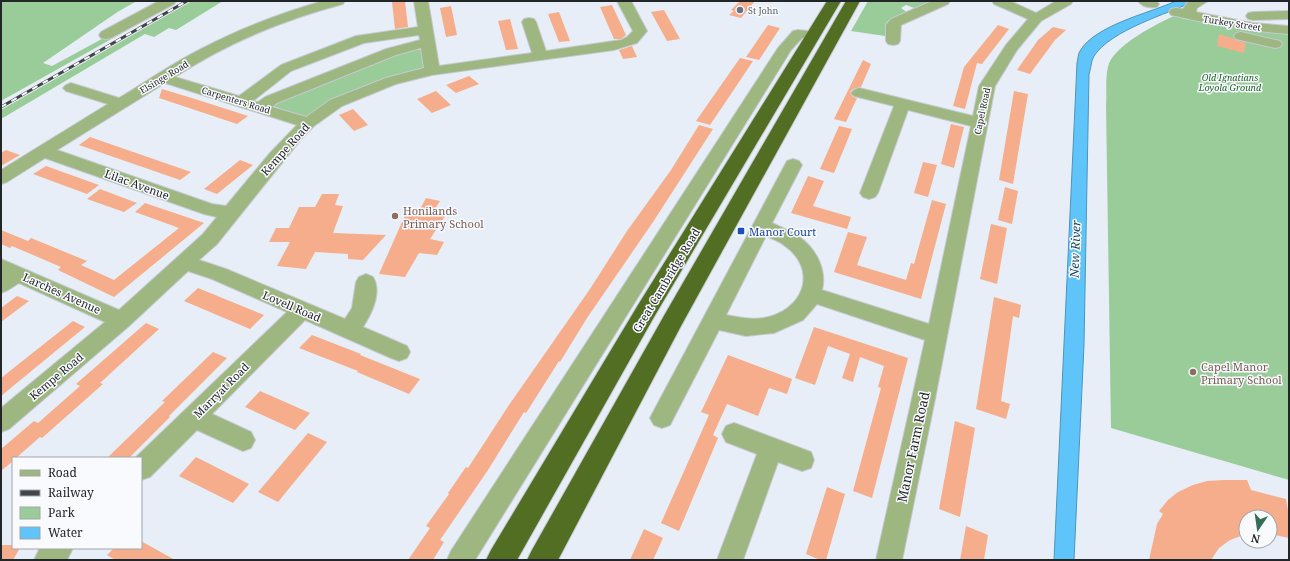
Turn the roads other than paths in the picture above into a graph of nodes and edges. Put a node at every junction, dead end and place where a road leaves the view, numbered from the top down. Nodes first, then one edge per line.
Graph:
1 (338, 1) edge
2 (421, 1) edge
3 (624, 1) edge
4 (834, 1) edge
5 (852, 1) edge
6 (942, 1) edge
7 (998, 1) edge
8 (1066, 1) edge
9 (1201, 1) edge
10 (163, 4) edge
11 (1186, 15) junction
12 (1289, 15) edge
13 (1036, 18) junction
14 (529, 22) dead end
15 (109, 29) dead end
16 (1289, 30) edge
17 (813, 35) junction
18 (427, 36) junction
19 (893, 41) dead end
20 (1275, 44) dead end
21 (540, 55) junction
22 (432, 71) junction
23 (163, 78) junction
24 (71, 88) dead end
25 (859, 93) dead end
26 (241, 102) junction
27 (120, 103) junction
28 (903, 103) junction
29 (261, 108) junction
30 (308, 123) junction
31 (980, 123) junction
32 (43, 151) junction
33 (793, 165) dead end
34 (1, 178) edge
35 (869, 193) dead end
36 (231, 213) junction
37 (761, 226) junction
38 (185, 263) junction
39 (9, 270) edge
40 (366, 282) dead end
41 (1, 285) edge
42 (812, 295) junction
43 (301, 311) junction
44 (122, 320) junction
45 (713, 320) junction
46 (349, 330) junction
47 (937, 335) junction
48 (399, 352) dead end
49 (194, 417) junction
50 (662, 418) dead end
51 (2, 420) edge
52 (734, 434) dead end
53 (243, 440) dead end
54 (771, 449) junction
55 (802, 460) dead end
56 (142, 468) edge
57 (59, 549) edge
58 (47, 560) edge
59 (460, 560) edge
60 (501, 560) edge
61 (542, 560) edge
62 (730, 560) edge
63 (889, 560) edge

1 - 23 street, Elsinge Road
2 - 18 street
3 - 21 street, Kempe Road
4 - 17 highway, Great Cambridge Road
5 - 61 highway
6 - 19 street
7 - 13 street
8 - 13 street, Capel Road
9 - 11 street
10 - 15 street
11 - 12 street
11 - 16 street, Turkey Street
11 - 20 street
13 - 31 street, Capel Road
14 - 21 street
17 - 59 street
17 - 60 highway, Great Cambridge Road
18 - 22 street
18 - 26 street
18 - 29 street
21 - 22 street, Kempe Road
22 - 30 street, Kempe Road
23 - 26 street, Carpenters Road
23 - 27 street, Elsinge Road
24 - 27 street
25 - 28 street
26 - 29 street, Carpenters Road
27 - 32 street, Elsinge Road
28 - 31 street
28 - 35 street
29 - 30 street, Carpenters Road
30 - 36 street, Kempe Road
31 - 47 street, Capel Road
32 - 34 street, Elsinge Road
32 - 36 street, Lilac Avenue
33 - 37 street
36 - 38 street, Kempe Road
37 - 42 street
37 - 45 street
38 - 43 street, Lovell Road
38 - 44 street, Kempe Road
39 - 41 street
39 - 44 street, Larches Avenue
40 - 46 street
42 - 45 street
42 - 47 street
43 - 46 street, Lovell Road
43 - 49 street, Marryat Road
44 - 51 street, Kempe Road
45 - 50 street
46 - 48 street, Lovell Road
47 - 63 street, Manor Farm Road
49 - 53 street
49 - 56 street, Marryat Road
52 - 54 street
54 - 55 street
54 - 62 street
57 - 58 street

